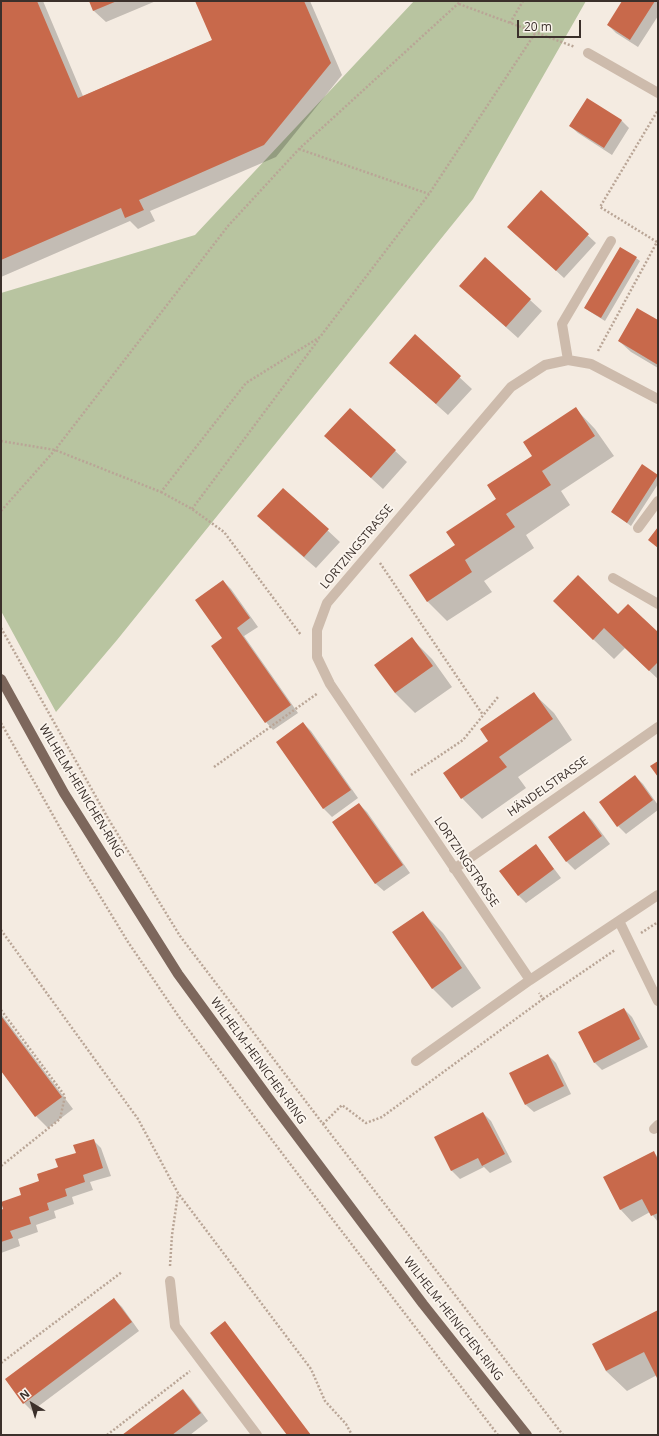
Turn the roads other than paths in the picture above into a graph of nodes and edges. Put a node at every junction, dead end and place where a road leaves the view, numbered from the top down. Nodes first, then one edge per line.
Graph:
1 (588, 53) road end
2 (658, 93) edge
3 (611, 241) dead end
4 (568, 360) junction
5 (658, 399) edge
6 (658, 501) edge
7 (638, 528) dead end
8 (613, 578) dead end
9 (658, 604) edge
10 (1, 679) edge
11 (658, 727) edge
12 (454, 869) junction
13 (658, 895) edge
14 (619, 921) junction
15 (530, 980) junction
16 (658, 1001) edge
17 (416, 1061) dead end
18 (170, 1281) road end
19 (257, 1435) edge
20 (527, 1435) edge

1 - 2 street
3 - 4 street
4 - 5 street, LORTZINGSTRASSE
4 - 12 street, LORTZINGSTRASSE
6 - 7 street
8 - 9 street
10 - 20 main road, WILHELM-HEINICHEN-RING
11 - 12 street, HÄNDELSTRASSE
12 - 15 street, LORTZINGSTRASSE
13 - 14 street
14 - 15 street
14 - 16 street
15 - 17 street
18 - 19 street

